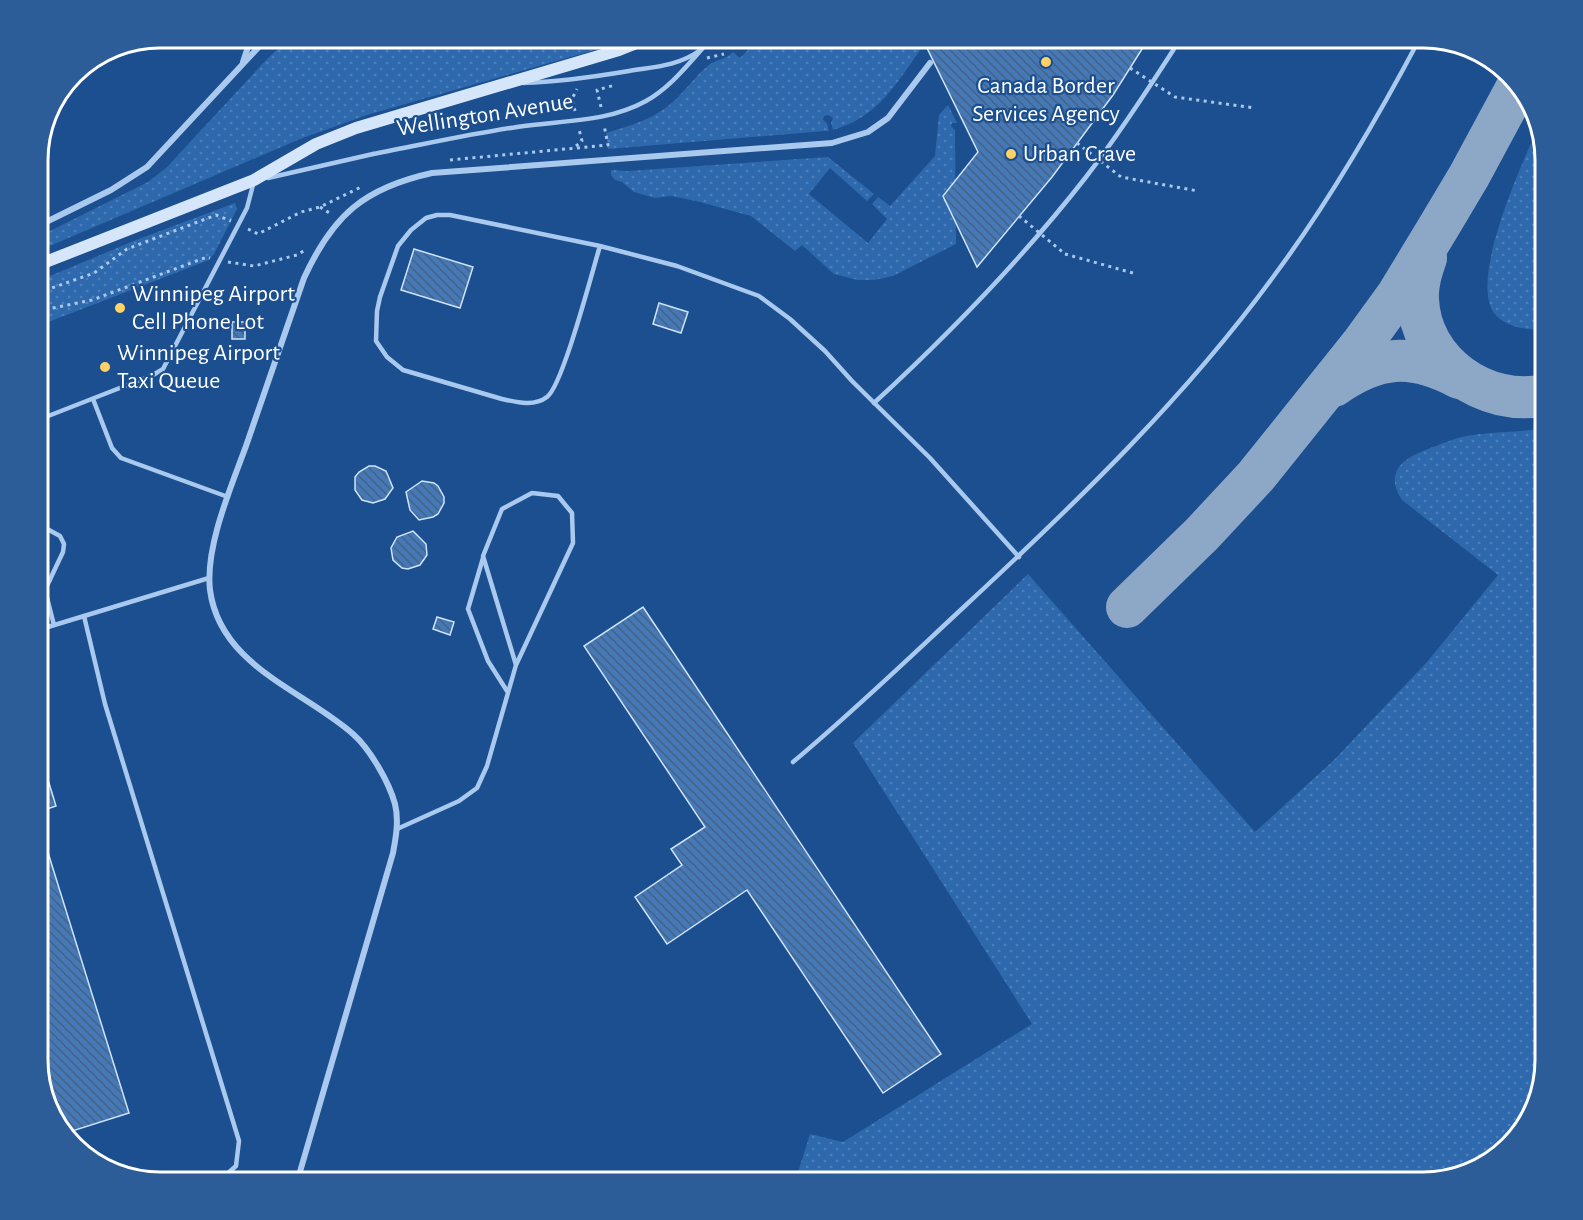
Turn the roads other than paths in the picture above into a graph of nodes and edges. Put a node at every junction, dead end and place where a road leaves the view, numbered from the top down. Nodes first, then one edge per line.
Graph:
1 (248, 48) edge
2 (257, 48) edge
3 (625, 48) edge
4 (702, 48) edge
5 (704, 48) edge
6 (1174, 48) edge
7 (1415, 48) edge
8 (930, 63) dead end
9 (242, 65) junction
10 (502, 84) junction
11 (254, 180) junction
12 (48, 221) edge
13 (600, 246) junction
14 (48, 261) edge
15 (93, 399) junction
16 (874, 403) junction
17 (48, 416) edge
18 (228, 497) junction
19 (48, 529) edge
20 (483, 556) junction
21 (1019, 557) junction
22 (209, 578) junction
23 (50, 579) joint
24 (48, 583) edge
25 (48, 602) edge
26 (84, 616) junction
27 (54, 625) junction
28 (48, 627) edge
29 (516, 665) junction
30 (507, 691) junction
31 (793, 762) dead end
32 (397, 829) junction
33 (229, 1172) edge
34 (300, 1172) edge

1 - 9 street
2 - 9 street
3 - 10 main road, Wellington Avenue
4 - 10 lane, Wellington Avenue
5 - 11 lane, Wellington Avenue, bridge
6 - 16 lane
7 - 21 lane
8 - 18 street
9 - 12 street
10 - 11 main road, Wellington Avenue
11 - 14 main road, Wellington Avenue
11 - 15 lane
13 - 13 lane
13 - 16 lane
15 - 17 lane
15 - 18 lane
16 - 21 lane
18 - 22 street
19 - 23 lane
20 - 29 lane
20 - 29 lane
20 - 30 lane
21 - 31 lane
22 - 26 lane
22 - 32 street
23 - 24 lane
25 - 27 lane
26 - 27 lane
26 - 33 lane
27 - 28 lane
29 - 30 lane
30 - 32 lane
32 - 34 street

